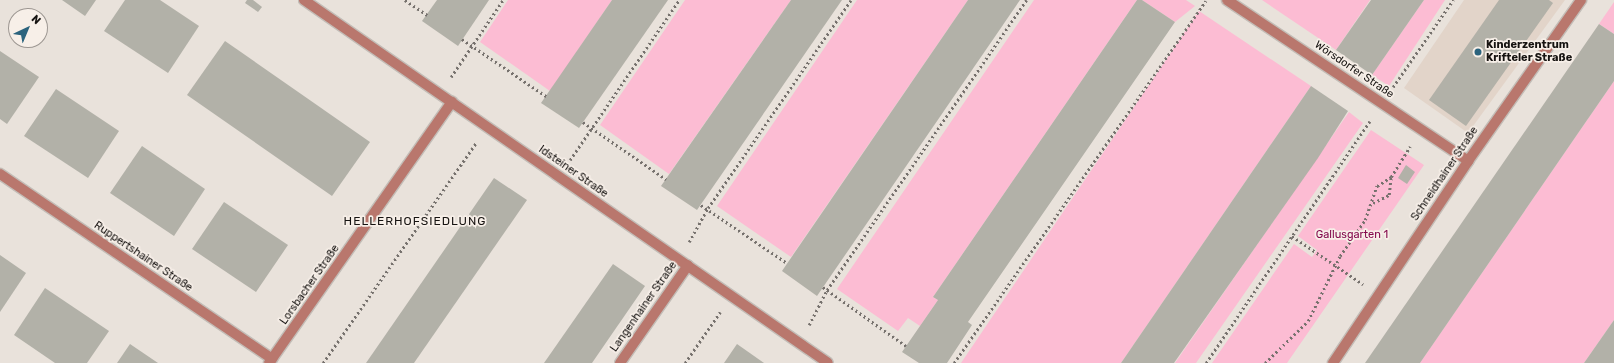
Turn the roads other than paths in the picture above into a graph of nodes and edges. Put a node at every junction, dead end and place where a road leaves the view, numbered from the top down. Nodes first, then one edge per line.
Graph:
1 (304, 0) edge
2 (1227, 0) edge
3 (1581, 0) edge
4 (452, 102) junction
5 (1468, 160) junction
6 (0, 174) edge
7 (684, 263) junction
8 (271, 361) edge
9 (620, 363) edge
10 (828, 363) edge
11 (1333, 363) edge

1 - 4 street, Idsteiner Straße
2 - 5 street, Wörsdorfer Straße
3 - 5 street, Schneidhainer Straße
4 - 7 street, Idsteiner Straße
4 - 8 street, Lorsbacher Straße
5 - 11 street, Schneidhainer Straße
6 - 8 street, Ruppertshainer Straße
7 - 9 street, Langenhainer Straße
7 - 10 street, Idsteiner Straße

